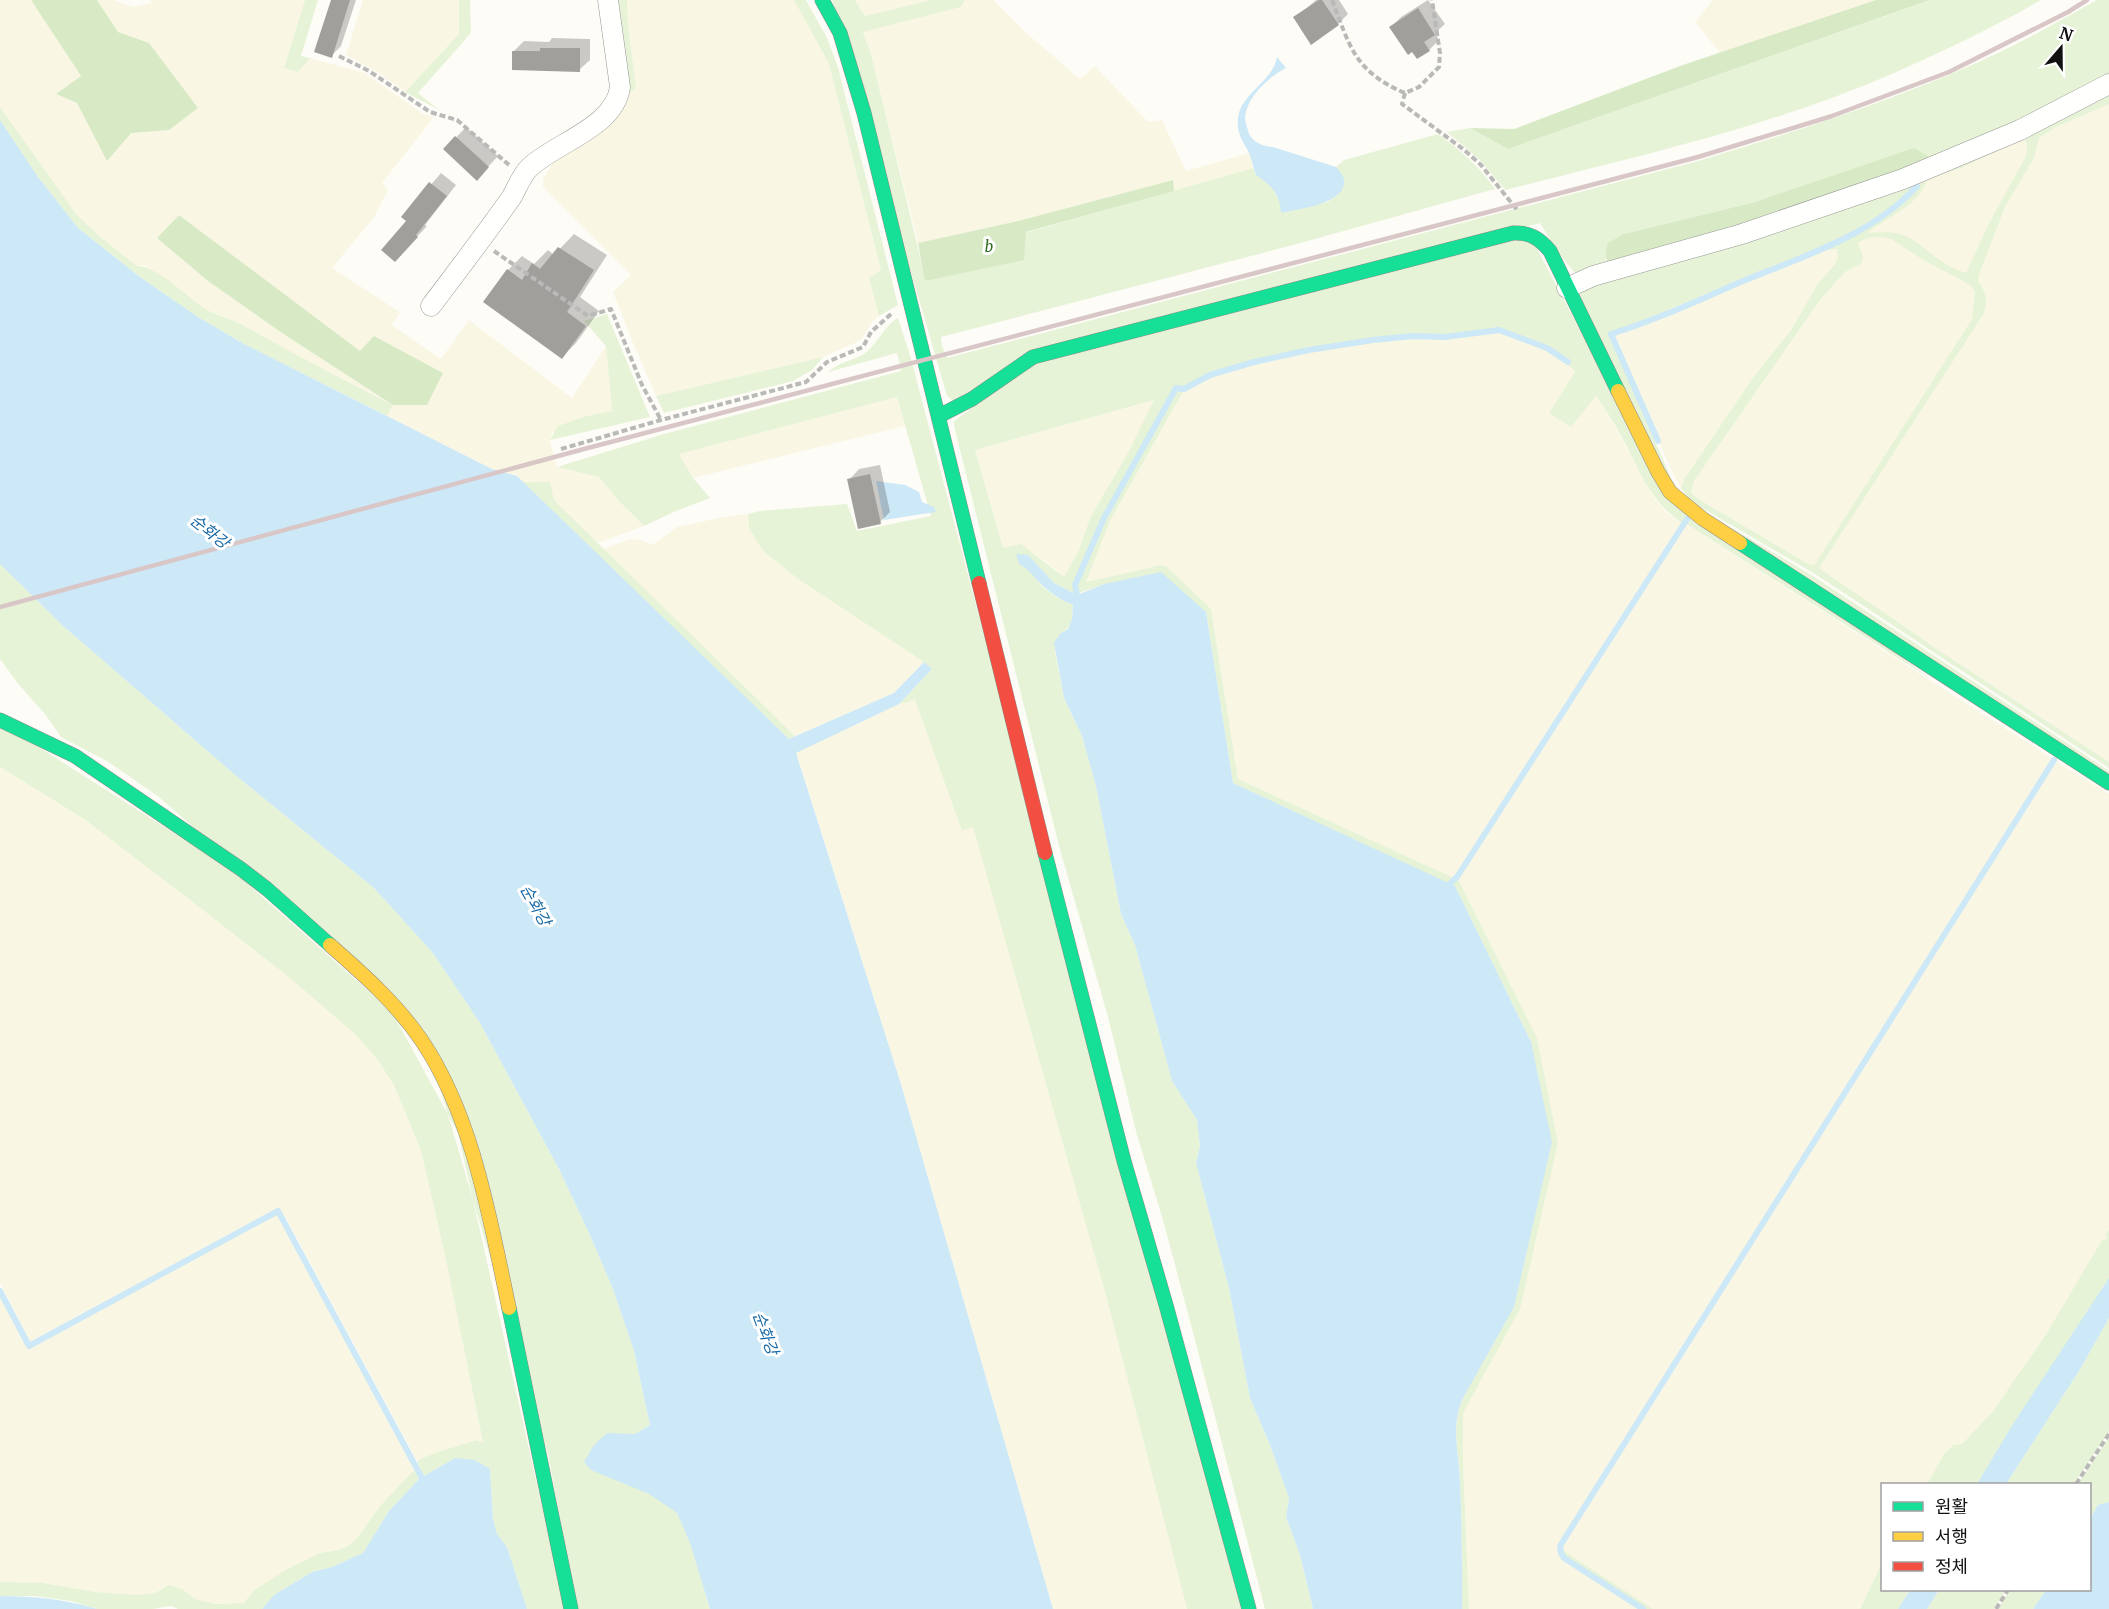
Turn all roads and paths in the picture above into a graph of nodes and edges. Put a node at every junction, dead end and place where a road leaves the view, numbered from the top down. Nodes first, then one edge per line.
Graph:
1 (608, 0) edge
2 (822, 0) edge
3 (1332, 0) edge
4 (1432, 0) edge
5 (339, 56) dead end
6 (2109, 84) edge
7 (1405, 93) junction
8 (523, 177) junction
9 (1520, 213) dead end
10 (479, 240) junction
11 (1567, 288) junction
12 (910, 304) junction
13 (432, 306) dead end
14 (939, 416) junction
15 (661, 420) junction
16 (561, 449) dead end
17 (0, 720) edge
18 (2109, 783) edge
19 (2109, 1434) edge
20 (2077, 1483) edge
21 (2007, 1591) edge
22 (571, 1609) edge
23 (1249, 1609) edge
24 (1996, 1609) edge

1 - 8 street
2 - 12 street
3 - 7 path
4 - 7 path
5 - 8 path
6 - 11 street
7 - 9 path
8 - 10 street
10 - 13 street
10 - 15 path
11 - 14 street
11 - 18 street
12 - 14 street
12 - 15 path
14 - 23 street
15 - 16 path
17 - 22 street
19 - 20 path
21 - 24 path

